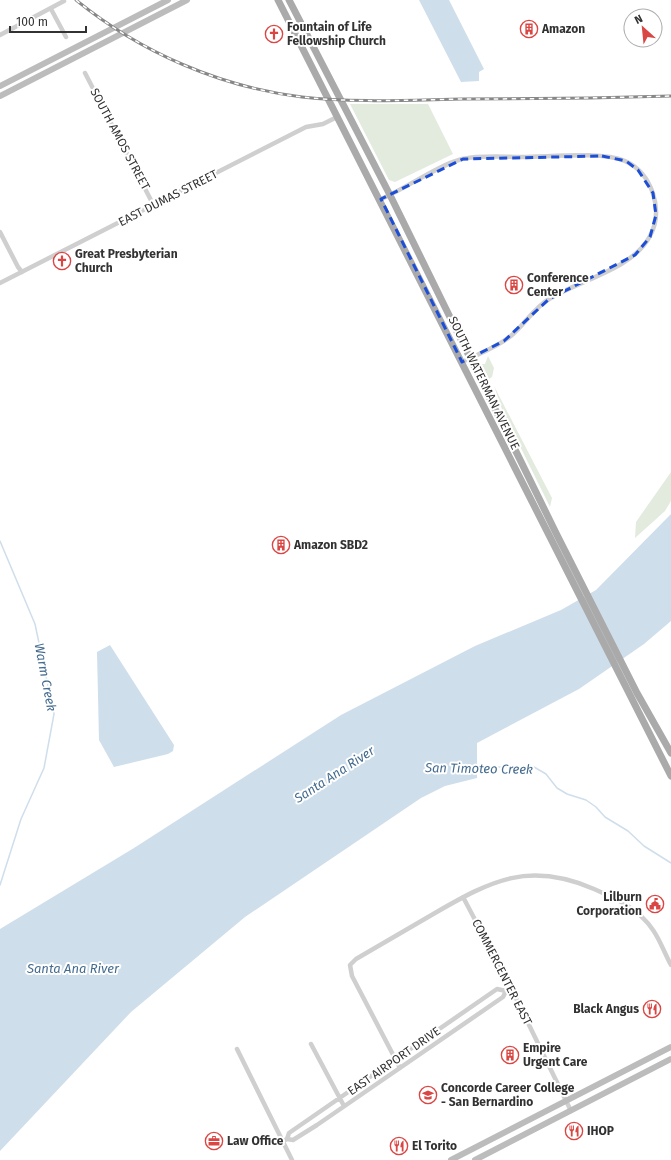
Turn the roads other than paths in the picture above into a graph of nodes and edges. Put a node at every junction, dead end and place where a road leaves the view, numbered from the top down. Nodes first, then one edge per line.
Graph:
1 (168, 0) edge
2 (187, 0) edge
3 (278, 0) edge
4 (290, 0) edge
5 (64, 1) dead end
6 (51, 9) junction
7 (0, 35) edge
8 (66, 37) dead end
9 (85, 73) dead end
10 (0, 86) edge
11 (0, 96) edge
12 (337, 117) junction
13 (390, 195) junction
14 (380, 199) junction
15 (154, 206) junction
16 (0, 232) edge
17 (22, 272) junction
18 (0, 283) edge
19 (470, 358) junction
20 (462, 362) junction
21 (671, 753) edge
22 (671, 776) edge
23 (463, 897) junction
24 (671, 965) edge
25 (511, 988) junction
26 (506, 991) junction
27 (311, 1044) dead end
28 (671, 1047) edge
29 (237, 1049) dead end
30 (671, 1059) edge
31 (396, 1060) junction
32 (400, 1068) junction
33 (340, 1098) junction
34 (566, 1100) junction
35 (344, 1106) junction
36 (571, 1112) junction
37 (285, 1140) junction
38 (292, 1160) edge
39 (451, 1160) edge
40 (475, 1160) edge

1 - 10 main road
2 - 11 main road
3 - 12 main road, SOUTH WATERMAN AVENUE
4 - 13 main road, SOUTH WATERMAN AVENUE
5 - 6 street
6 - 7 street
6 - 8 street
9 - 15 street, SOUTH AMOS STREET
12 - 14 main road, SOUTH WATERMAN AVENUE
12 - 15 street, EAST DUMAS STREET
13 - 14 street
13 - 19 main road, SOUTH WATERMAN AVENUE
13 - 19 street
14 - 20 main road, SOUTH WATERMAN AVENUE
15 - 17 street, EAST DUMAS STREET
16 - 17 street
17 - 18 street, EAST DUMAS STREET
19 - 20 street
19 - 21 main road, SOUTH WATERMAN AVENUE
20 - 22 main road, SOUTH WATERMAN AVENUE
23 - 24 street
23 - 25 street, COMMERCENTER EAST
23 - 31 street
25 - 26 street, EAST AIRPORT DRIVE
25 - 34 street, COMMERCENTER EAST
26 - 31 street, EAST AIRPORT DRIVE
26 - 32 street, EAST AIRPORT DRIVE
27 - 33 street
28 - 34 main road
29 - 37 street
30 - 36 main road
31 - 32 street
31 - 33 street, EAST AIRPORT DRIVE
32 - 35 street, EAST AIRPORT DRIVE
33 - 35 street
33 - 37 street, EAST AIRPORT DRIVE
34 - 36 street, COMMERCENTER EAST
34 - 39 main road
35 - 37 street, EAST AIRPORT DRIVE
36 - 40 main road
37 - 38 street

